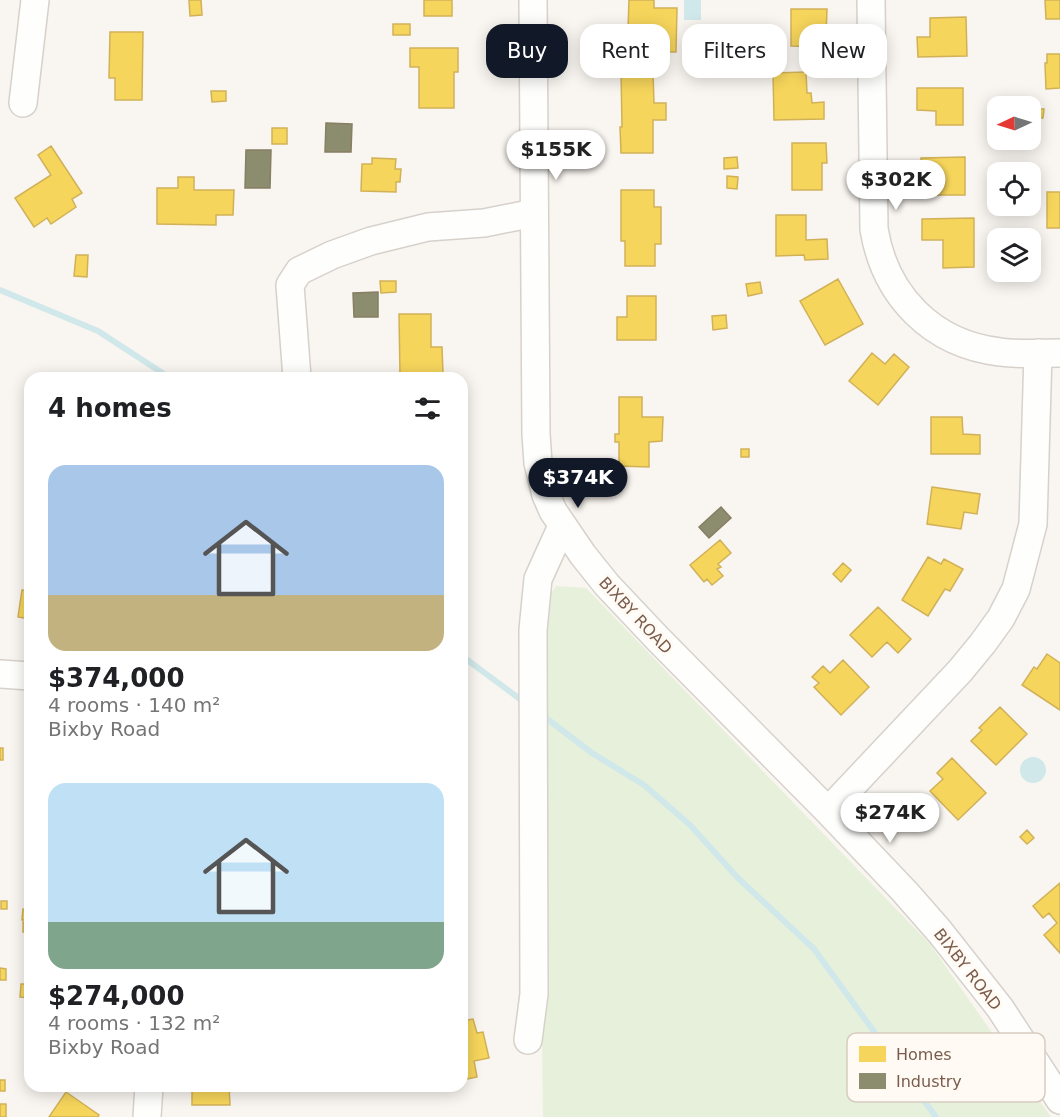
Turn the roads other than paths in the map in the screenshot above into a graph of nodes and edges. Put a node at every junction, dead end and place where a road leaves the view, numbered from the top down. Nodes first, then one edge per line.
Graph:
1 (35, 0) edge
2 (533, 0) edge
3 (871, 0) edge
4 (23, 103) dead end
5 (534, 213) junction
6 (1049, 353) edge
7 (297, 372) edge
8 (562, 526) junction
9 (0, 674) edge
10 (24, 676) edge
11 (828, 811) junction
12 (1016, 1033) edge
13 (528, 1040) dead end
14 (1045, 1077) edge
15 (149, 1092) edge
16 (1060, 1100) edge
17 (147, 1117) edge

1 - 4 street
2 - 5 street, BIXBY ROAD
3 - 6 street
5 - 7 street
5 - 8 street, BIXBY ROAD
6 - 11 street
8 - 11 street, BIXBY ROAD
8 - 13 street
9 - 10 street
11 - 12 street, BIXBY ROAD
14 - 16 street, BIXBY ROAD
15 - 17 street

